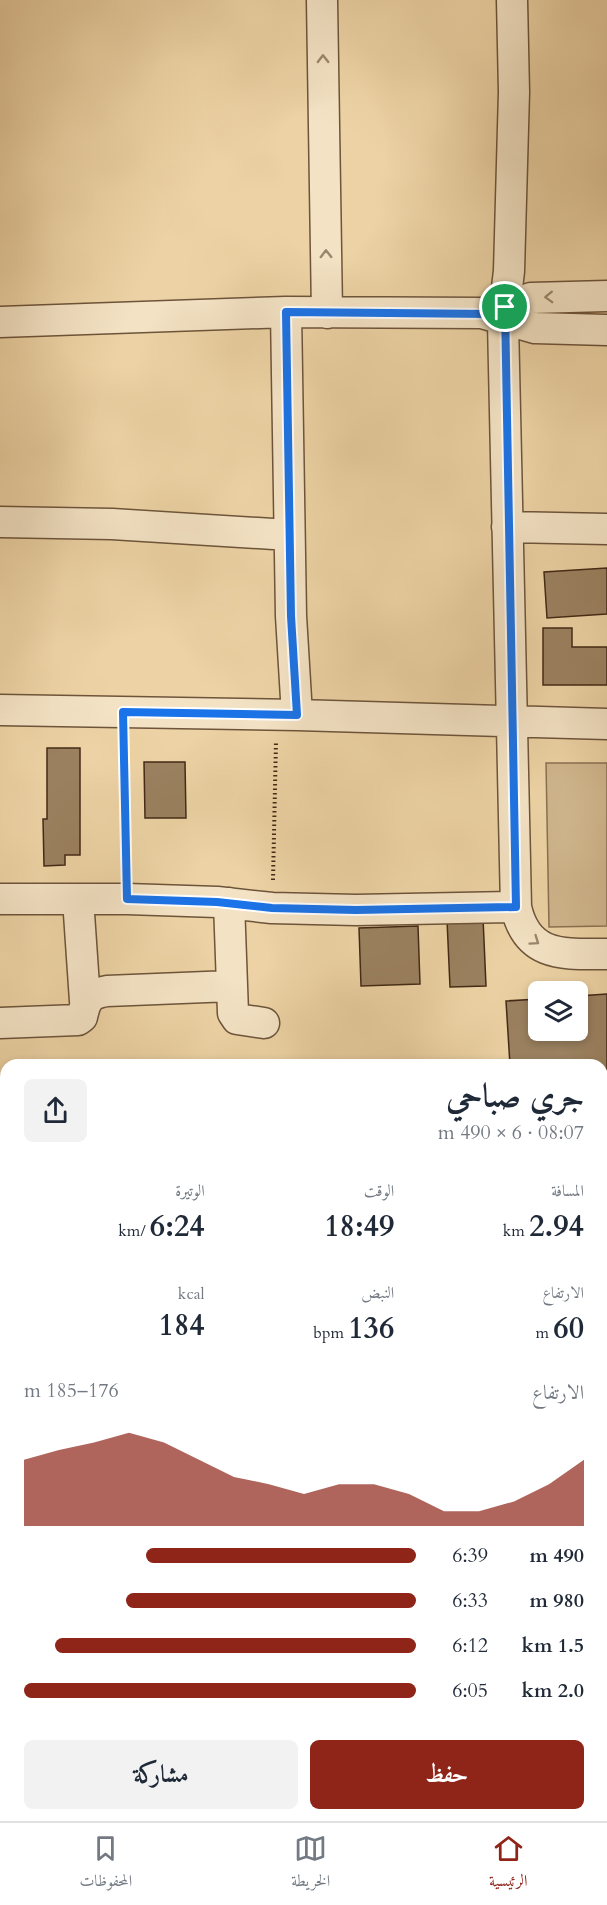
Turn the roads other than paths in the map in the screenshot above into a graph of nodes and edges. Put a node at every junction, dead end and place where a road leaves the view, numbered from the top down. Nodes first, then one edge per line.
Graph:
1 (322, 0) edge
2 (512, 0) edge
3 (607, 296) edge
4 (286, 312) junction
5 (327, 313) junction
6 (500, 314) junction
7 (0, 322) edge
8 (607, 330) edge
9 (0, 522) edge
10 (507, 527) junction
11 (607, 529) edge
12 (289, 535) junction
13 (0, 710) edge
14 (287, 715) junction
15 (511, 722) junction
16 (607, 724) edge
17 (0, 899) edge
18 (78, 899) junction
19 (229, 903) junction
20 (516, 907) junction
21 (607, 954) edge
22 (231, 986) junction
23 (85, 1001) junction
24 (0, 1023) edge
25 (264, 1023) dead end

5 -> 1 street
2 - 6 street
3 -> 6 street
4 - 5 street
4 - 7 street
4 - 12 street
5 - 6 street
6 - 8 street
6 - 10 street
9 - 12 street
10 - 11 street
10 - 15 street
12 - 14 street
13 - 14 street
14 - 15 street
15 - 16 street
15 - 20 street
17 - 18 street
18 - 19 street
18 - 23 street
19 - 20 street
19 - 22 street
20 -> 21 street
22 - 23 street
22 - 25 street
23 - 24 street

